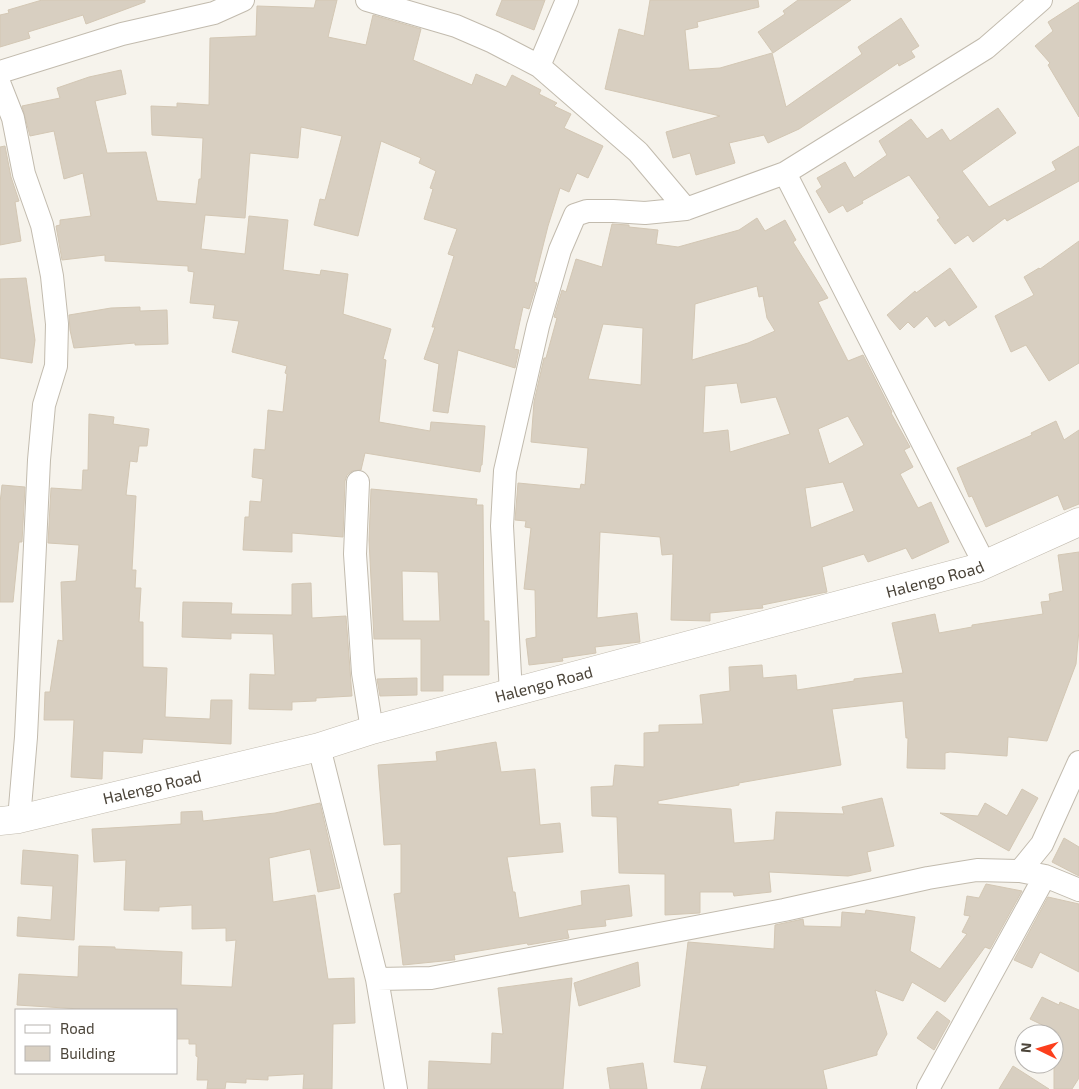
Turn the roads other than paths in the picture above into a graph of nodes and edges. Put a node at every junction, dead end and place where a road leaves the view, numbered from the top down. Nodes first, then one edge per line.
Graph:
1 (243, 0) edge
2 (367, 0) edge
3 (567, 0) edge
4 (1041, 0) edge
5 (539, 66) junction
6 (0, 72) edge
7 (0, 85) edge
8 (6, 120) edge
9 (785, 173) junction
10 (686, 209) junction
11 (358, 482) dead end
12 (1079, 522) edge
13 (985, 565) junction
14 (511, 694) junction
15 (372, 730) junction
16 (319, 747) junction
17 (1079, 762) edge
18 (10, 820) edge
19 (1020, 871) junction
20 (1045, 876) junction
21 (1079, 890) edge
22 (377, 979) junction
23 (396, 1089) edge
24 (928, 1089) edge

1 - 6 street
2 - 5 street
3 - 5 street
4 - 9 street
5 - 10 street
7 - 8 street
8 - 18 street
9 - 10 street
9 - 13 street
10 - 14 street
11 - 15 street
12 - 13 street, Halengo Road
13 - 14 street, Halengo Road
14 - 15 street, Halengo Road
15 - 16 street, Halengo Road
16 - 18 street, Halengo Road
16 - 22 street
17 - 19 street
19 - 20 street
19 - 22 street
20 - 21 street
20 - 24 street
22 - 23 street

